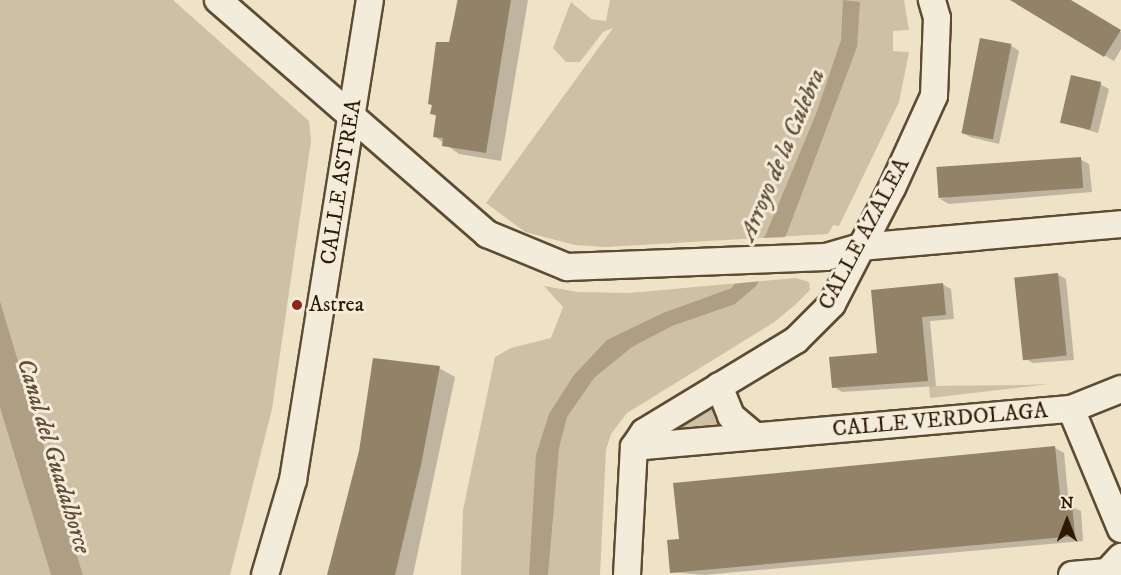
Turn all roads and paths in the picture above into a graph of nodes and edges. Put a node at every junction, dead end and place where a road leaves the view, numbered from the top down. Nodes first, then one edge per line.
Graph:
1 (218, 0) edge
2 (370, 0) edge
3 (932, 0) edge
4 (351, 114) junction
5 (1121, 224) edge
6 (860, 247) junction
7 (719, 387) junction
8 (1121, 389) edge
9 (1071, 409) junction
10 (755, 436) junction
11 (634, 447) junction
12 (1121, 529) edge
13 (1121, 557) edge
14 (266, 575) edge
15 (627, 575) edge
16 (1072, 575) edge

1 - 4 street
2 - 4 street, CALLE ASTREA
3 - 6 street, CALLE AZALEA
4 - 6 street
4 - 14 street, CALLE ASTREA
5 - 6 street
6 - 7 street, CALLE AZALEA
7 - 10 street
7 - 11 street, CALLE AZALEA
8 - 9 street, CALLE VERDOLAGA
9 - 10 street, CALLE VERDOLAGA
9 - 12 street
10 - 11 street, CALLE VERDOLAGA
11 - 15 street
13 - 16 street

